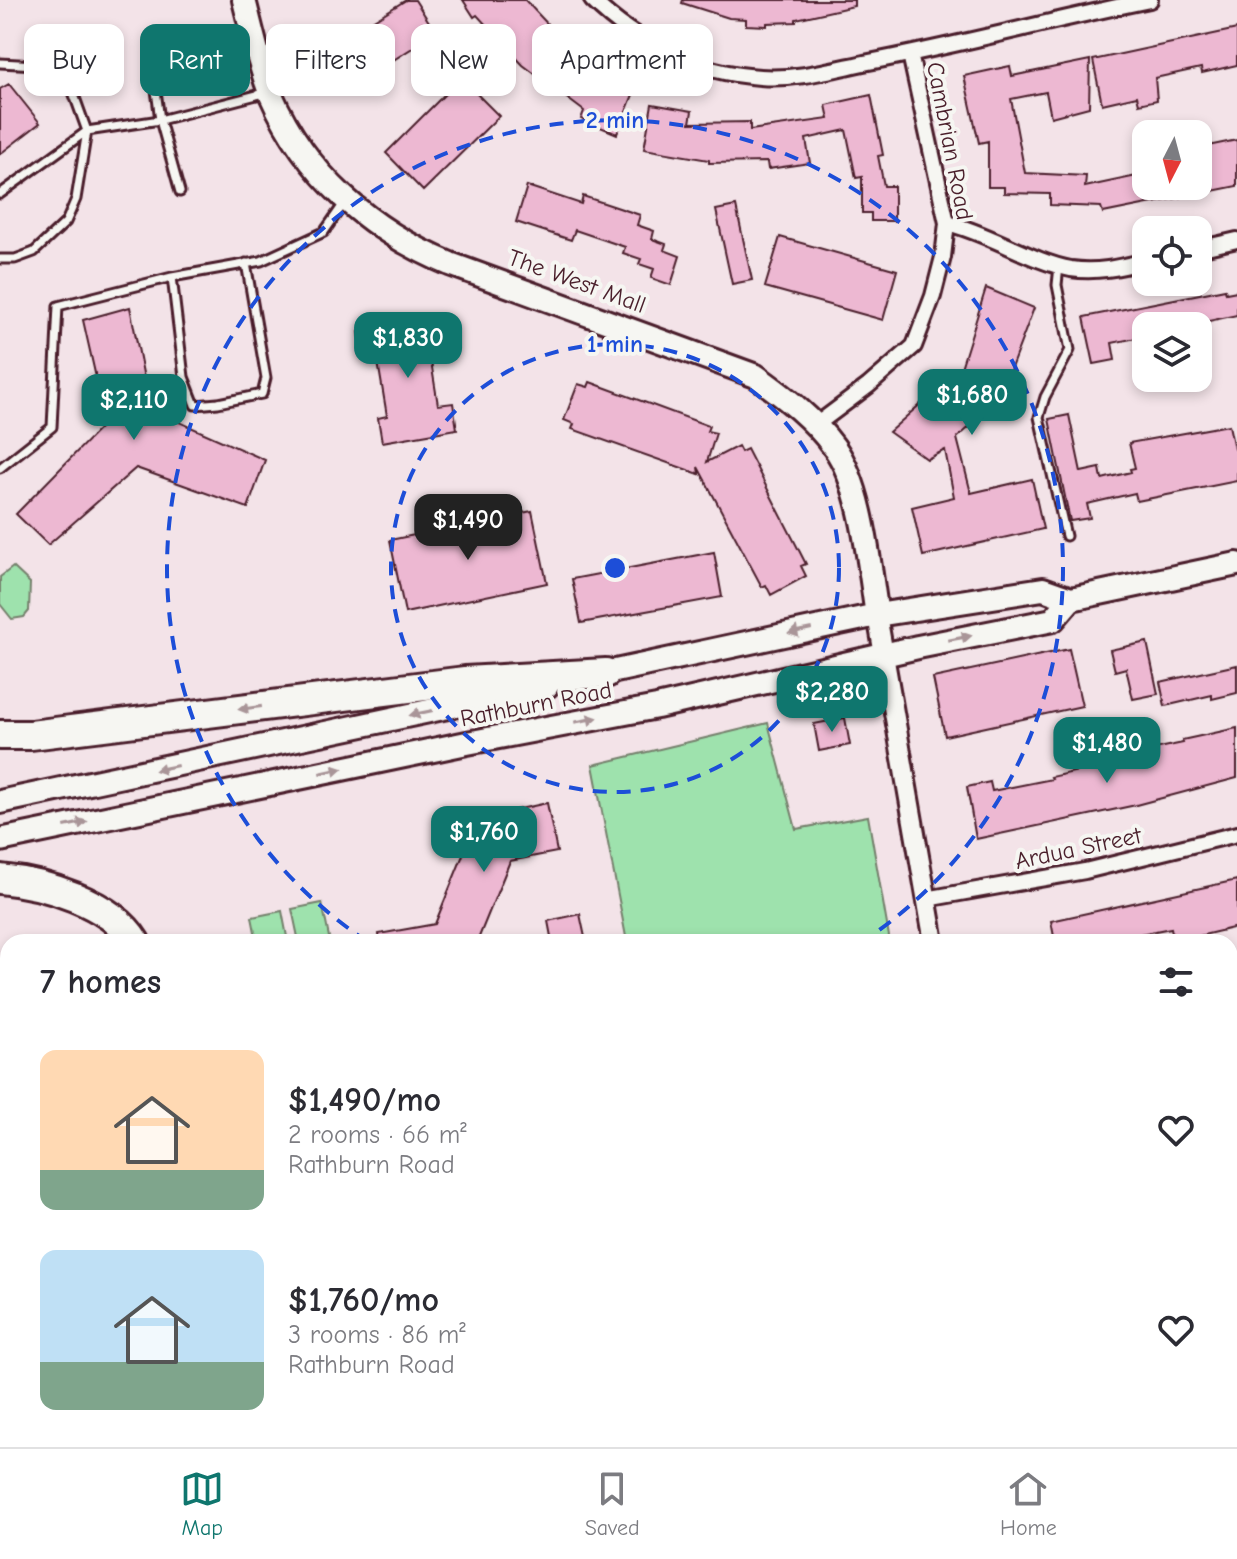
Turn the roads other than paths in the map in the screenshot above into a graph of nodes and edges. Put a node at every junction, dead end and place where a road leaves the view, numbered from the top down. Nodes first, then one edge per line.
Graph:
1 (244, 0) edge
2 (592, 0) edge
3 (1150, 0) edge
4 (1085, 6) edge
5 (910, 54) junction
6 (0, 63) edge
7 (266, 78) edge
8 (266, 93) edge
9 (157, 96) edge
10 (272, 96) edge
11 (160, 120) junction
12 (87, 131) junction
13 (180, 192) dead end
14 (0, 194) edge
15 (346, 200) junction
16 (947, 223) junction
17 (1237, 240) edge
18 (1212, 246) edge
19 (0, 259) edge
20 (246, 263) junction
21 (1132, 264) edge
22 (1059, 266) junction
23 (172, 277) junction
24 (816, 425) junction
25 (0, 468) edge
26 (1066, 536) dead end
27 (1237, 564) edge
28 (1071, 599) junction
29 (877, 615) junction
30 (883, 654) junction
31 (606, 673) junction
32 (0, 735) edge
33 (0, 802) edge
34 (1237, 834) edge
35 (0, 840) edge
36 (0, 879) edge
37 (926, 899) junction
38 (130, 934) edge
39 (933, 934) edge

1 - 7 main road, The West Mall
2 - 5 street
3 - 4 street
4 - 5 street
5 - 16 street, Cambrian Road
6 - 12 lane
8 - 11 lane
9 - 11 lane
10 - 15 main road, The West Mall
11 - 12 lane
11 - 13 lane
12 - 14 lane
12 - 19 lane
15 - 20 lane
15 - 24 main road, The West Mall
16 - 22 street
16 - 24 street, Cambrian Road
17 - 18 street
20 - 23 lane
20 - 23 lane
21 - 22 street
22 - 26 lane
23 - 25 lane
24 - 29 main road, The West Mall
27 - 28 main road, Rathburn Road
28 - 29 main road, Rathburn Road
30 -> 28 main road, Rathburn Road
29 - 30 street, The West Mall
29 -> 31 main road, Rathburn Road
35 -> 30 main road, Rathburn Road
30 - 37 street, The West Mall
31 -> 32 highway
31 -> 33 main road, Rathburn Road
34 - 37 street, Ardua Street
36 - 38 highway
37 - 39 street, The West Mall

